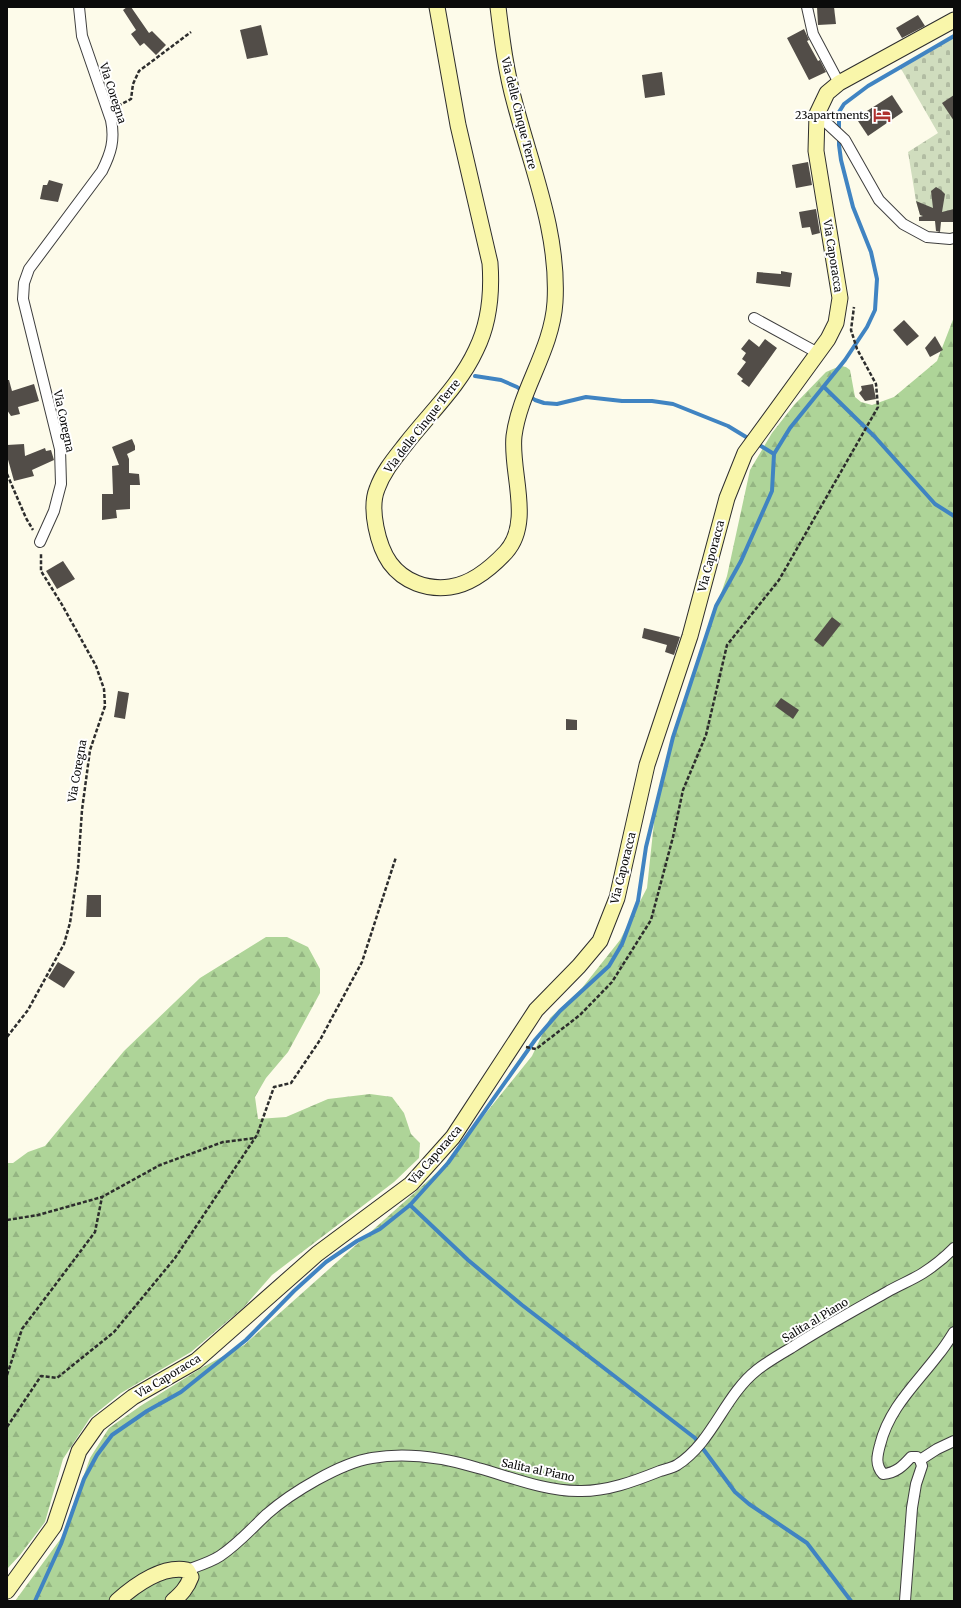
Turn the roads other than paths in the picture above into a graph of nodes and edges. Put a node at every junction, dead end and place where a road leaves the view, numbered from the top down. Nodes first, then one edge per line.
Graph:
1 (79, 7) edge
2 (437, 7) edge
3 (498, 7) edge
4 (807, 7) edge
5 (954, 20) edge
6 (839, 83) junction
7 (817, 114) junction
8 (954, 238) edge
9 (754, 318) dead end
10 (818, 353) junction
11 (40, 542) road end
12 (954, 1248) edge
13 (954, 1332) edge
14 (954, 1441) edge
15 (920, 1460) junction
16 (188, 1570) junction
17 (7, 1591) edge
18 (117, 1601) edge
19 (173, 1601) edge
20 (905, 1601) edge

1 - 11 street, Via Coregna
2 - 3 street, Via delle Cinque Terre
4 - 6 street
5 - 6 street, Via Caporacca
6 - 7 street, Via Caporacca
7 - 8 street
7 - 10 street, Via Caporacca
9 - 10 street
10 - 17 street, Via Caporacca
12 - 16 street, Salita al Piano
13 - 15 street
14 - 15 street
15 - 20 street
16 - 18 street
16 - 19 street

